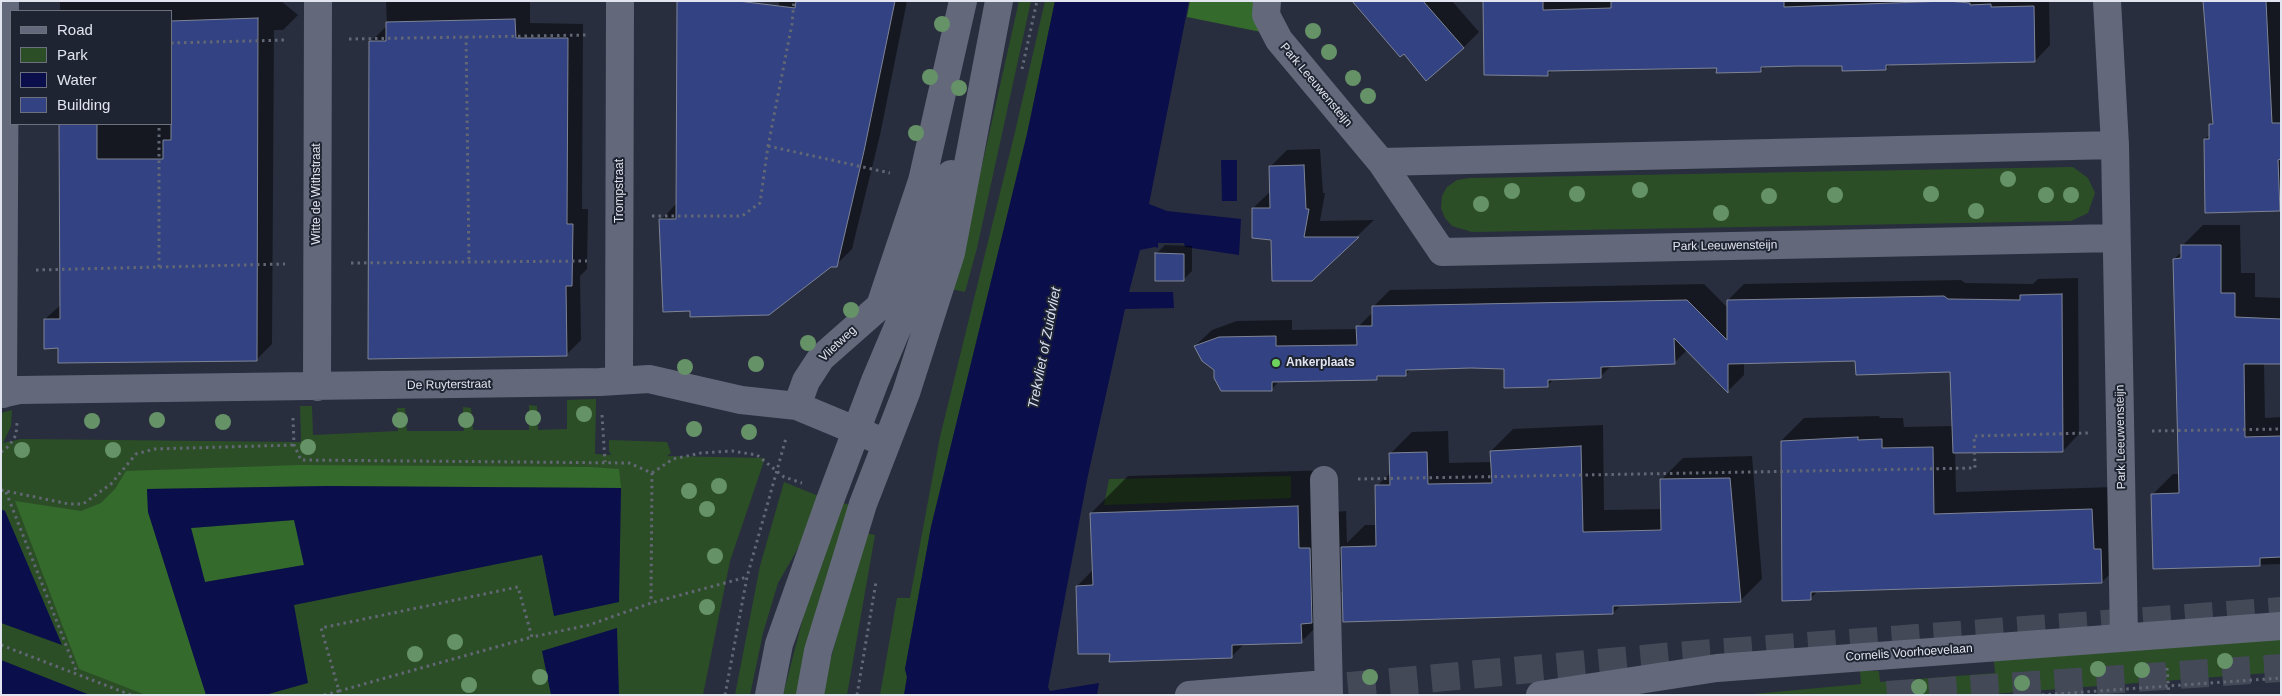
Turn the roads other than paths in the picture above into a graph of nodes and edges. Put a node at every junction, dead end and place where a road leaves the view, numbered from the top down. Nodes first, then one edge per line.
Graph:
1 (5, 1) edge
2 (318, 1) edge
3 (620, 1) edge
4 (963, 1) edge
5 (999, 1) edge
6 (1267, 1) edge
7 (2107, 1) edge
8 (988, 61) junction
9 (2115, 146) junction
10 (1381, 162) junction
11 (2116, 238) junction
12 (609, 381) junction
13 (305, 387) junction
14 (2, 394) edge
15 (797, 406) junction
16 (856, 431) junction
17 (886, 443) junction
18 (1324, 480) road end
19 (2281, 626) edge
20 (2124, 637) junction
21 (769, 695) edge
22 (810, 695) edge
23 (1188, 695) edge
24 (1329, 695) edge
25 (1540, 695) edge

1 - 14 street
2 - 13 street, Witte de Withstraat
3 - 12 street, Trompstraat
4 - 15 street, Vlietweg
5 - 8 street
6 - 10 street, Park Leeuwensteijn
7 - 9 street, Park Leeuwensteijn
8 - 16 street
8 - 17 street
9 - 10 street
9 - 11 street, Park Leeuwensteijn
10 - 11 street, Park Leeuwensteijn
11 - 20 street, Park Leeuwensteijn
12 - 13 street, De Ruyterstraat
12 - 15 street, De Ruyterstraat
13 - 14 street, De Ruyterstraat
15 - 16 street, De Ruyterstraat
16 - 17 street, De Ruyterstraat
16 - 21 street
17 - 22 street
18 - 24 street
19 - 20 street, Cornelis Voorhoevelaan
20 - 25 street, Cornelis Voorhoevelaan
23 - 24 street

